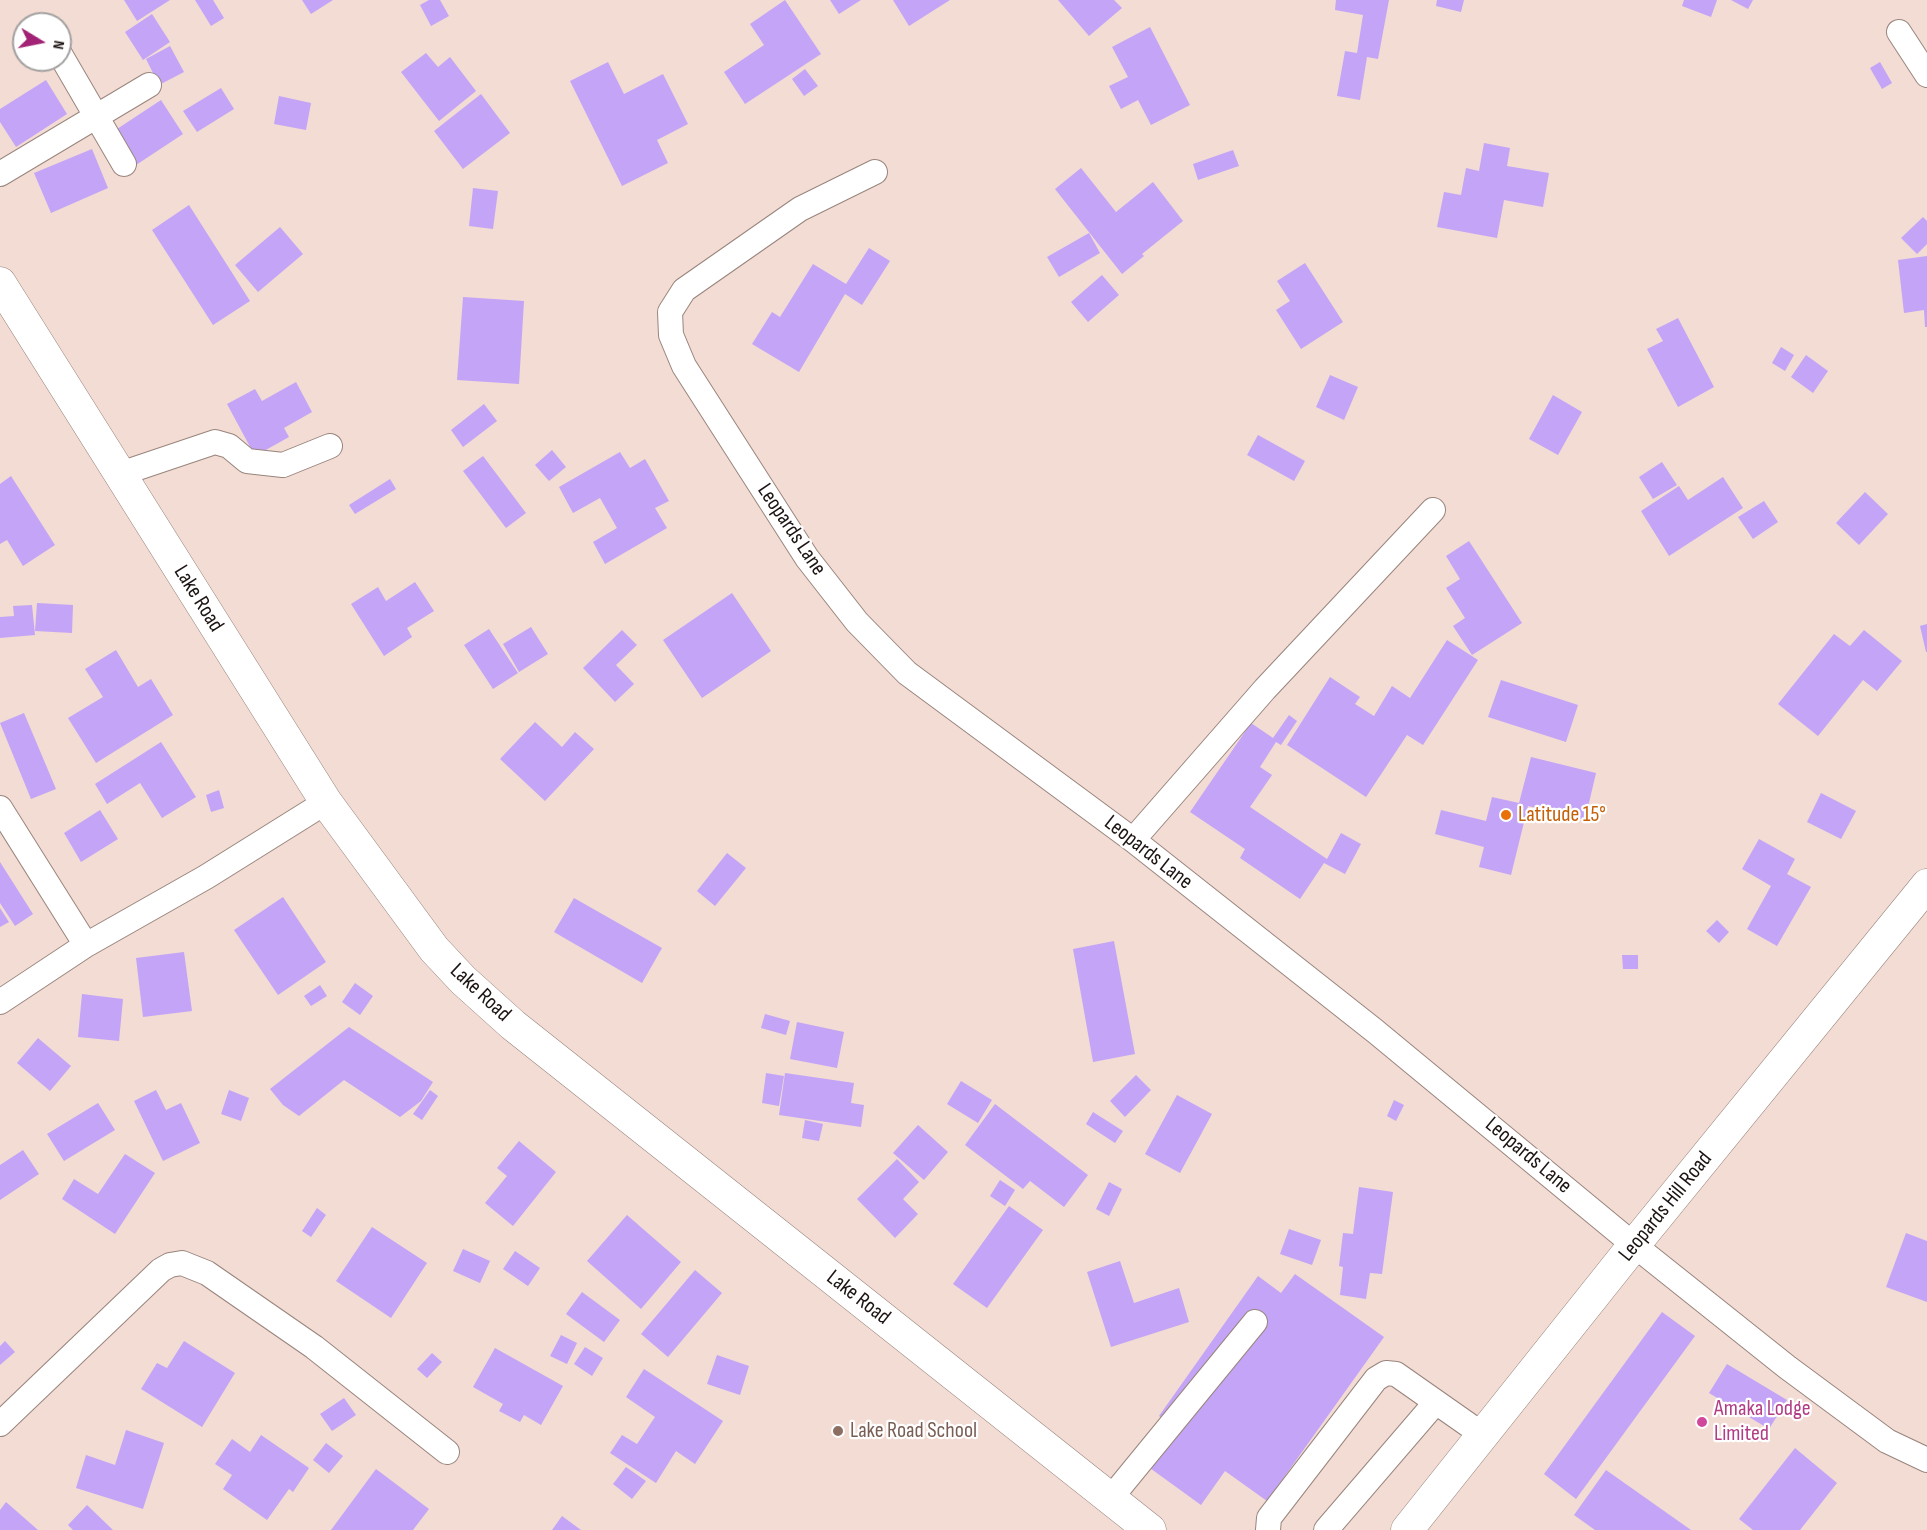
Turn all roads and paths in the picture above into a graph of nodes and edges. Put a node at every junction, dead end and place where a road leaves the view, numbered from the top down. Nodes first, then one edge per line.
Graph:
1 (1899, 32) dead end
2 (71, 72) edge
3 (1927, 75) edge
4 (149, 85) dead end
5 (97, 116) junction
6 (124, 164) dead end
7 (875, 172) dead end
8 (0, 174) edge
9 (0, 283) edge
10 (330, 446) dead end
11 (120, 474) junction
12 (1433, 510) dead end
13 (326, 802) junction
14 (0, 808) edge
15 (1133, 840) junction
16 (1927, 885) edge
17 (86, 945) junction
18 (0, 1002) edge
19 (1634, 1245) junction
20 (1255, 1322) dead end
21 (1436, 1402) junction
22 (0, 1424) edge
23 (1483, 1435) junction
24 (447, 1452) dead end
25 (1927, 1460) edge
26 (1110, 1499) junction
27 (1150, 1530) edge
28 (1268, 1530) edge
29 (1326, 1530) edge
30 (1407, 1530) edge

1 - 3 street
2 - 5 street
4 - 5 street
5 - 6 street
5 - 8 street
7 - 15 street, Leopards Lane
9 - 11 main road, Lake Road
10 - 11 street
11 - 13 main road, Lake Road
12 - 15 street
13 - 17 street
13 - 26 main road, Lake Road
14 - 17 street
15 - 19 street, Leopards Lane
16 - 19 main road, Leopards Hill Road
17 - 18 street
19 - 23 main road, Leopards Hill Road
19 - 25 street, Leopards Lane
20 - 26 street
21 - 23 street
21 - 28 street
21 - 29 street
22 - 24 street
23 - 30 main road, Leopards Hill Road
26 - 27 main road, Lake Road

